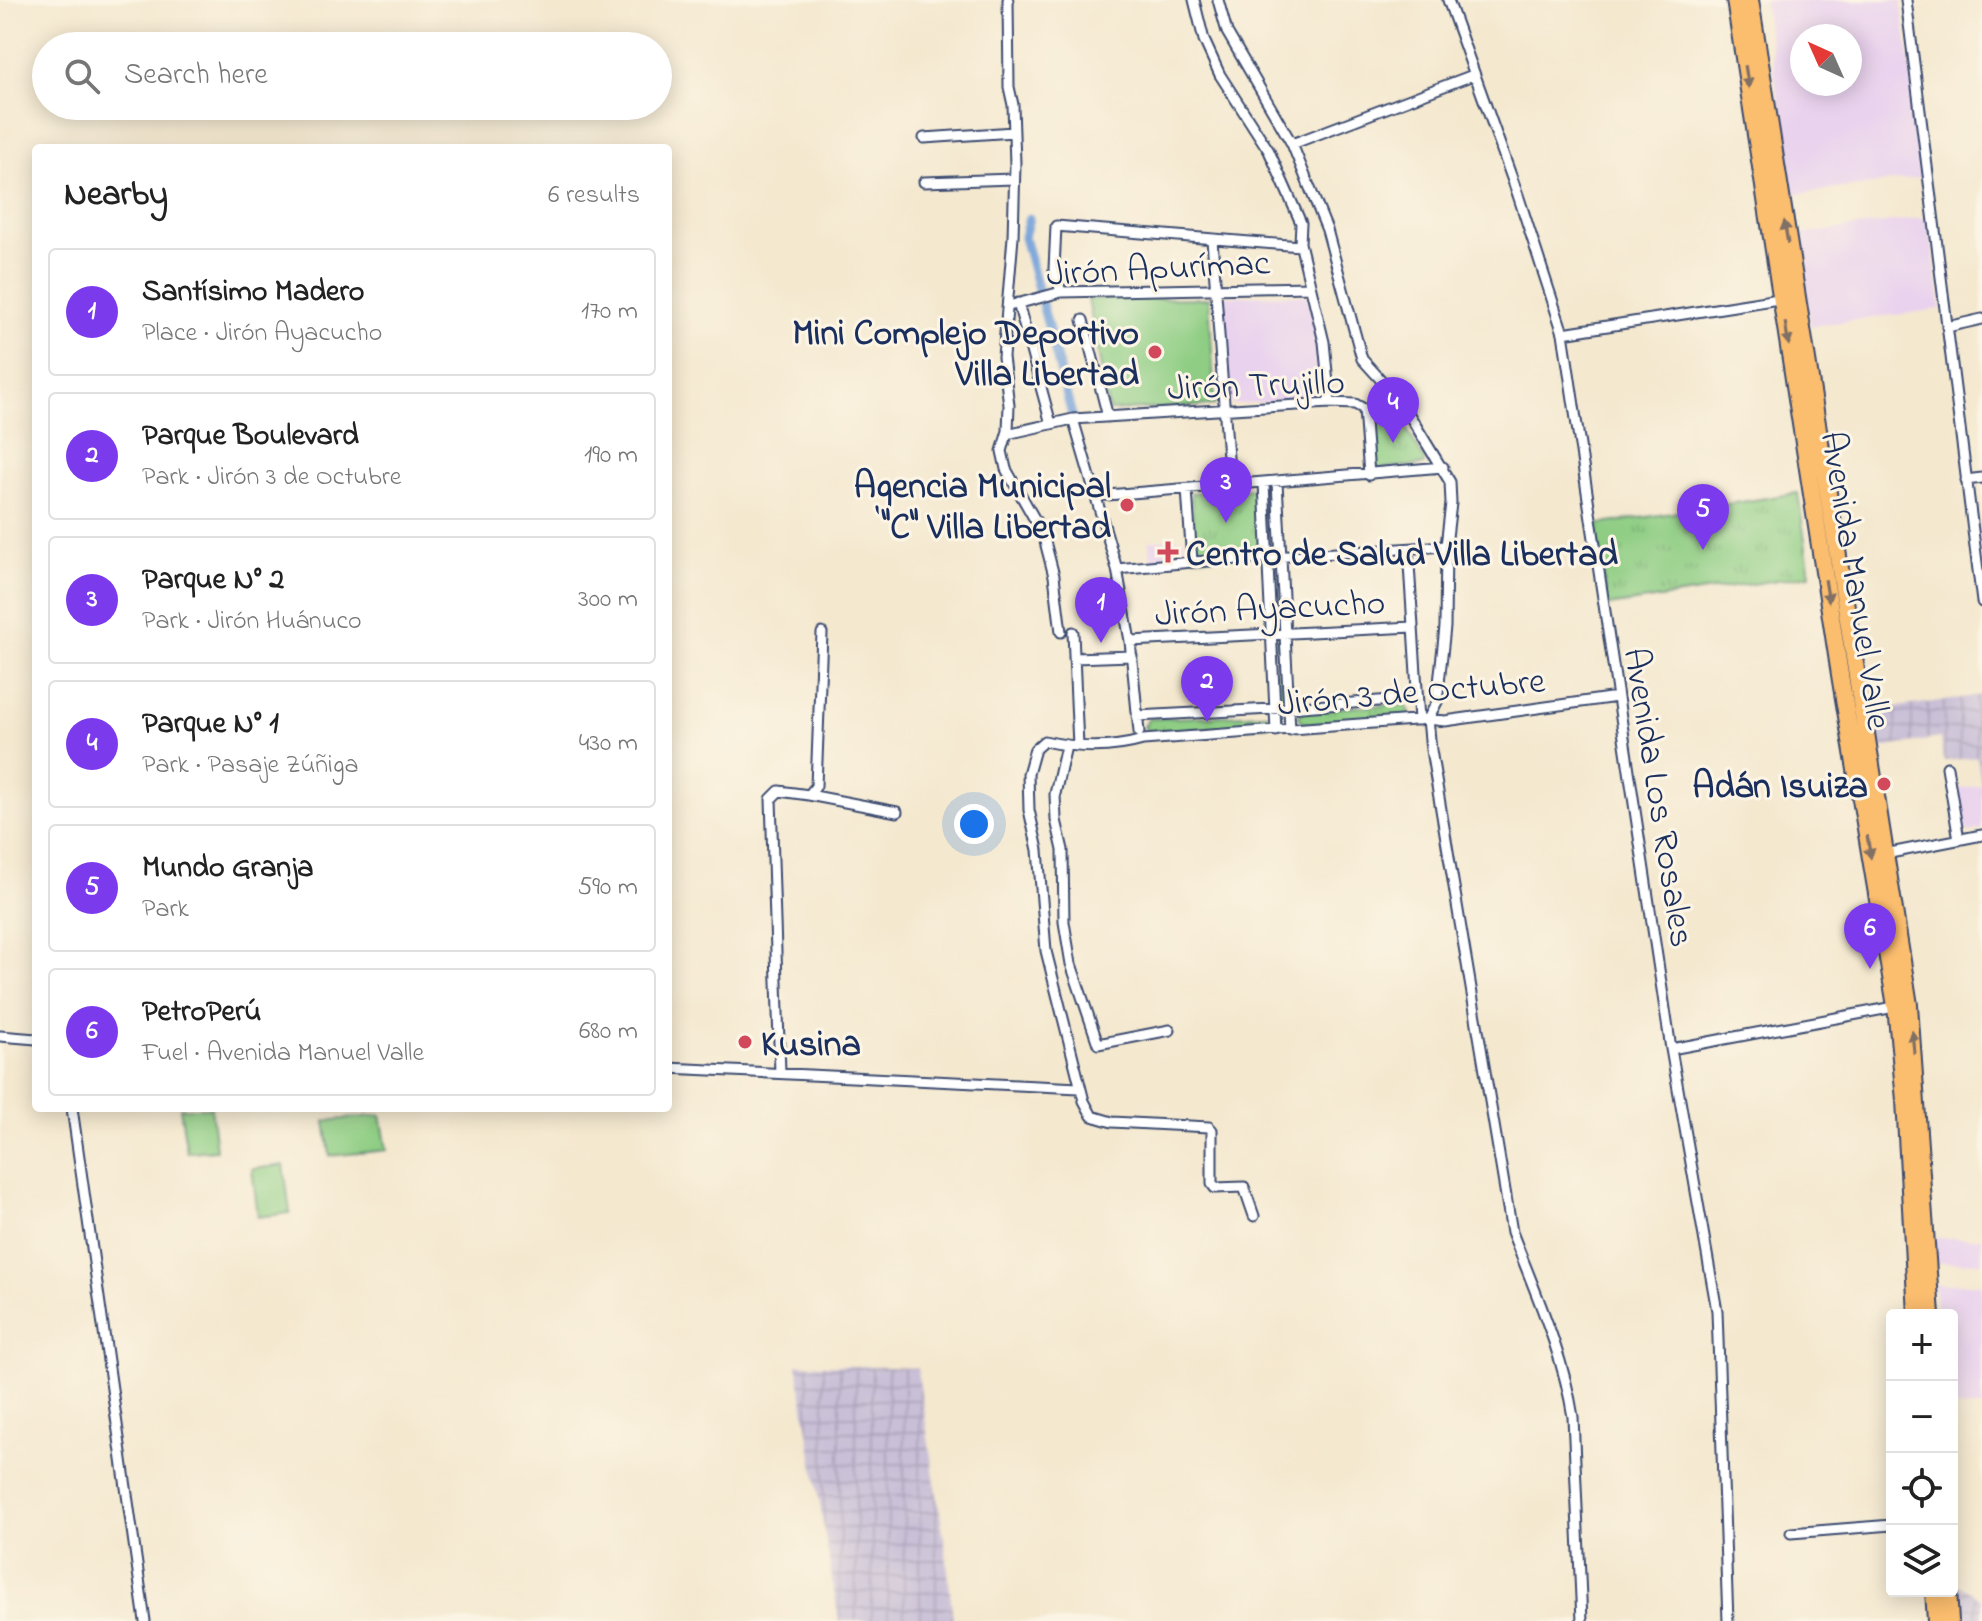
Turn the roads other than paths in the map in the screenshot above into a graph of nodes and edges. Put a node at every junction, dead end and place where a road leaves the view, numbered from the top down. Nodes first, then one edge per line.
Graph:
1 (1008, 0) edge
2 (1194, 0) edge
3 (1218, 0) edge
4 (1448, 0) edge
5 (1735, 0) edge
6 (1750, 0) edge
7 (1906, 0) edge
8 (1473, 75) junction
9 (1014, 132) junction
10 (924, 138) dead end
11 (1292, 144) junction
12 (1014, 179) junction
13 (924, 182) dead end
14 (1212, 239) junction
15 (1300, 246) junction
16 (1310, 287) junction
17 (1215, 291) junction
18 (1061, 292) junction
19 (1789, 298) junction
20 (1014, 304) junction
21 (1982, 319) edge
22 (1083, 320) dead end
23 (1947, 327) junction
24 (1563, 333) junction
25 (1330, 403) junction
26 (1224, 411) junction
27 (1108, 417) junction
28 (1073, 419) junction
29 (1051, 424) junction
30 (1007, 434) junction
31 (1443, 467) junction
32 (1369, 475) junction
33 (1982, 478) edge
34 (1966, 480) junction
35 (1277, 482) junction
36 (1264, 483) junction
37 (1230, 485) junction
38 (1187, 489) junction
39 (1096, 496) junction
40 (1446, 546) junction
41 (1408, 549) junction
42 (1281, 556) junction
43 (1267, 557) junction
44 (1192, 562) junction
45 (1117, 569) junction
46 (1982, 602) edge
47 (1413, 627) junction
48 (1061, 632) dead end
49 (1073, 632) dead end
50 (822, 633) dead end
51 (1285, 633) junction
52 (1271, 634) junction
53 (1130, 641) junction
54 (1132, 656) junction
55 (1074, 658) junction
56 (1617, 697) junction
57 (1417, 698) junction
58 (1289, 708) junction
59 (1275, 709) junction
60 (1137, 716) junction
61 (1424, 720) junction
62 (1290, 730) junction
63 (1276, 731) junction
64 (1139, 732) dead end
65 (1066, 746) junction
66 (1078, 746) junction
67 (1947, 767) dead end
68 (809, 795) junction
69 (897, 812) dead end
70 (1982, 835) edge
71 (1959, 840) junction
72 (1885, 854) junction
73 (1902, 1006) junction
74 (1170, 1030) dead end
75 (0, 1036) edge
76 (32, 1039) edge
77 (1671, 1049) junction
78 (672, 1068) edge
79 (780, 1073) junction
80 (1079, 1088) junction
81 (73, 1112) edge
82 (1254, 1216) dead end
83 (1917, 1309) edge
84 (1930, 1309) edge
85 (1886, 1525) edge
86 (1791, 1533) dead end
87 (1934, 1597) edge
88 (1948, 1597) edge
89 (145, 1621) edge
90 (1582, 1621) edge
91 (1728, 1621) edge
92 (1936, 1621) edge
93 (1950, 1621) edge

1 - 9 street
2 - 15 street
3 - 11 street
4 - 8 street, Avenida Los Rosales
5 -> 19 main road, Avenida Manuel Valle
19 -> 6 main road, Avenida Manuel Valle
7 - 23 street
8 - 11 street
8 - 24 street, Avenida Los Rosales
9 - 10 street
9 - 12 street
11 - 31 street
12 - 13 street
12 - 20 street
14 - 15 street
14 - 17 street
14 - 18 street
15 - 16 street
16 - 17 street, Jirón Apurímac
16 - 25 street
17 - 18 street, Jirón Apurímac
17 - 26 street
18 - 20 street, Jirón Apurímac
19 - 24 street
19 - 72 main road, Avenida Manuel Valle
19 -> 73 main road, Avenida Manuel Valle
20 - 29 street
20 - 30 street
21 - 23 street
22 - 27 street
23 - 34 street
24 - 56 street, Avenida Los Rosales
25 - 26 street, Jirón Trujillo
25 - 32 street, Jirón Trujillo
26 - 27 street, Jirón Trujillo
26 - 37 street
27 - 28 street, Jirón Trujillo
28 - 29 street, Jirón Trujillo
28 - 39 street
29 - 30 street, Jirón Trujillo
30 - 48 street
31 - 32 street
31 - 40 street
32 - 35 street
33 - 34 street
34 - 46 street
35 - 36 street
35 - 42 street
36 - 37 street
36 - 43 street
37 - 38 street
38 - 39 street
38 - 44 street
39 - 45 street
40 - 41 street
40 - 61 street
41 - 42 street
41 - 47 street
42 - 43 street
42 - 51 street
43 - 44 street
43 - 52 street
44 - 45 street
45 - 53 street
47 - 51 street, Jirón Ayacucho
47 - 57 street
49 - 55 street
50 - 68 street
51 - 52 street, Jirón Ayacucho
51 - 58 street
52 - 53 street, Jirón Ayacucho
52 - 59 street
53 - 54 street
54 - 55 street, Jirón Ayacucho
54 - 60 street
55 - 66 street
56 - 61 street, Jirón 3 de Octubre
56 - 77 street, Avenida Los Rosales
57 - 58 street, Jirón 3 de Octubre
57 - 61 street
58 - 59 street, Jirón 3 de Octubre
58 - 62 street
59 - 60 street, Jirón 3 de Octubre
59 - 63 street
60 - 64 street
61 - 62 street, Jirón 3 de Octubre
61 - 90 street
62 - 63 street, Jirón 3 de Octubre
63 - 66 street, Jirón 3 de Octubre
65 - 66 street, Jirón 3 de Octubre
65 - 74 street
65 - 80 street, Jirón 3 de Octubre
67 - 71 street
68 - 69 street
68 - 79 street
70 - 71 street
71 - 72 street
72 - 73 main road, Avenida Manuel Valle
73 - 77 street
73 - 83 main road, Avenida Manuel Valle
84 -> 73 main road, Avenida Manuel Valle
75 - 76 street
77 - 91 street, Avenida Los Rosales
78 - 79 street
79 - 80 street
80 - 82 street
81 - 89 street
85 - 86 street
87 - 92 main road
88 - 93 main road

